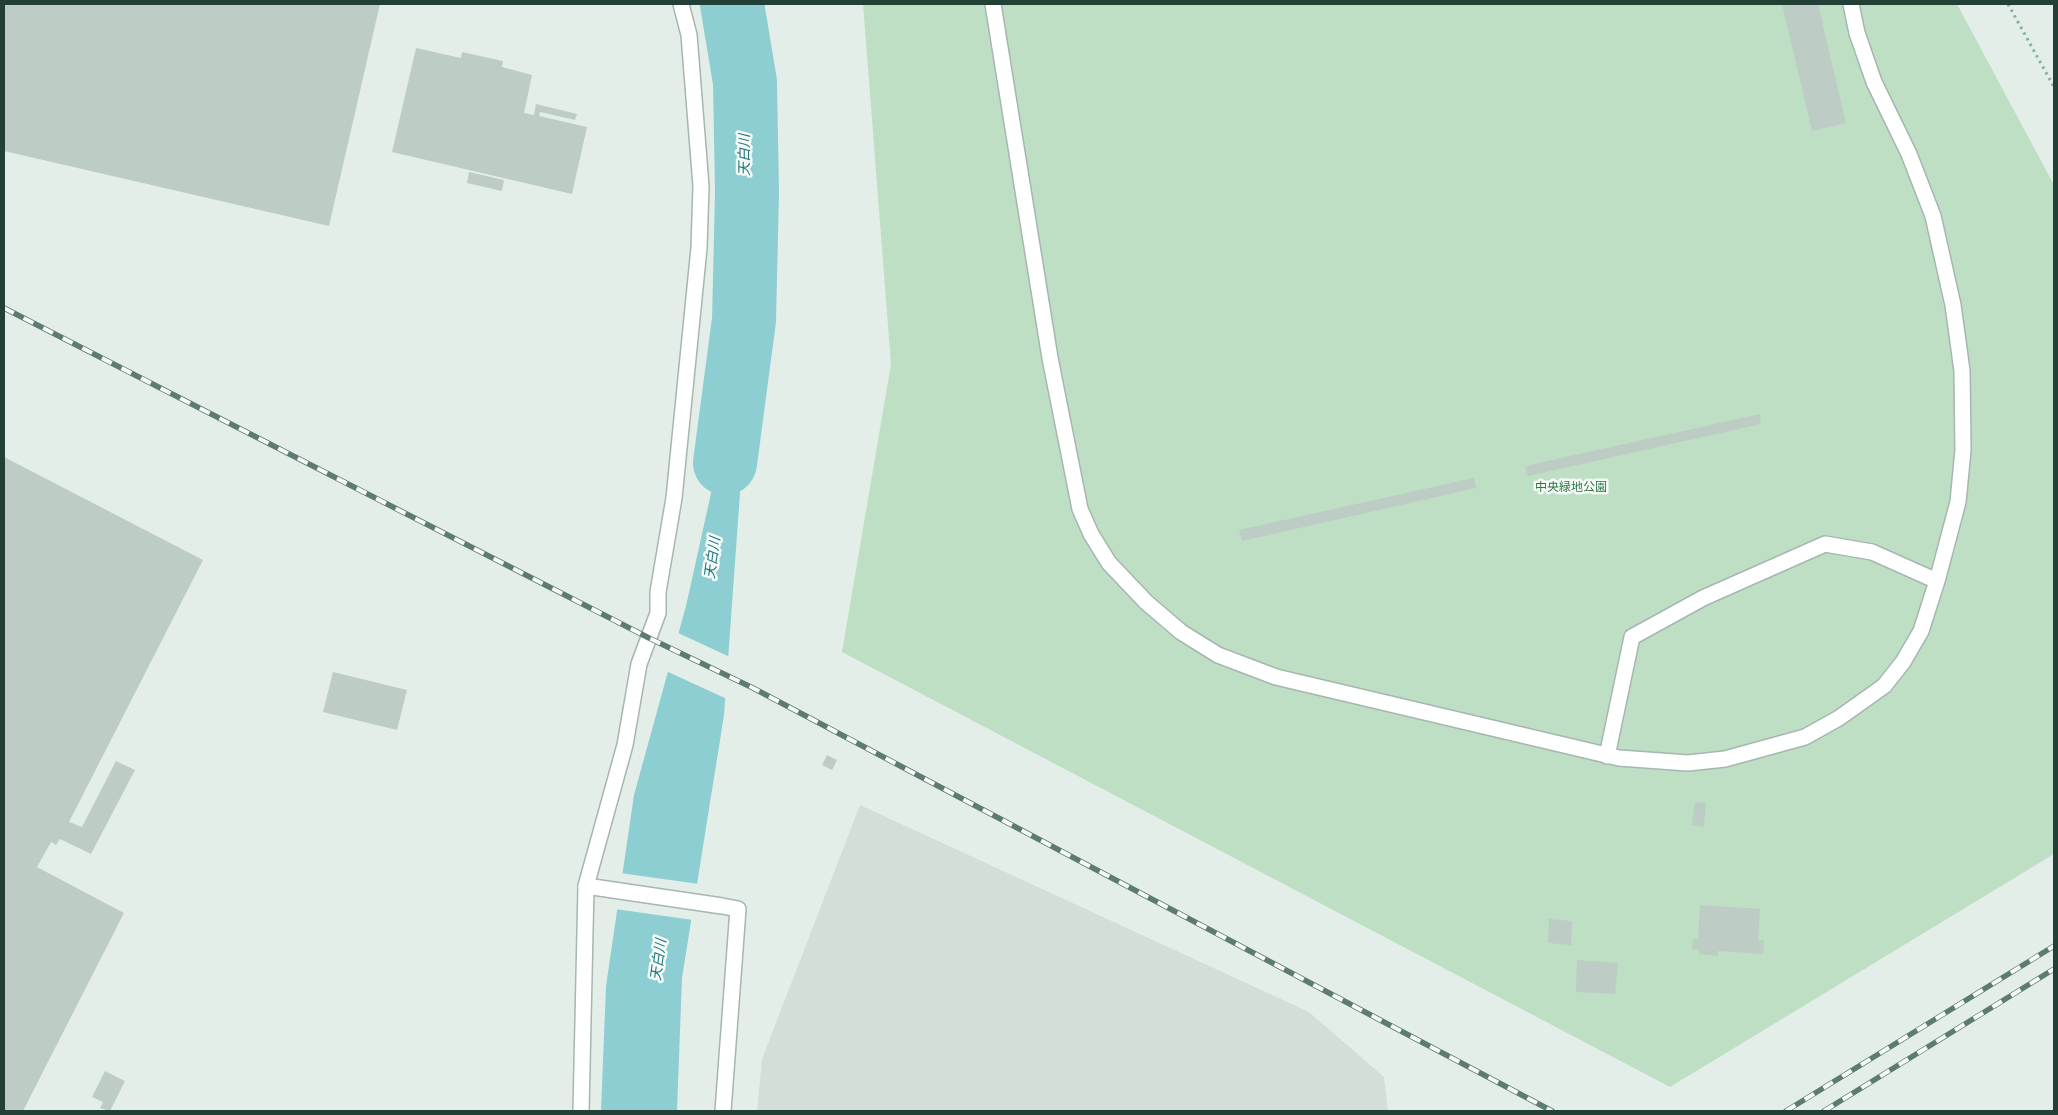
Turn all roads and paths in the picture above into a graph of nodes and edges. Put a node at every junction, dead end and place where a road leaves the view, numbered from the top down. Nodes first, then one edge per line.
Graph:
1 (681, 4) edge
2 (993, 4) edge
3 (1851, 4) edge
4 (2008, 4) edge
5 (2054, 87) edge
6 (1937, 581) junction
7 (1607, 756) junction
8 (586, 886) junction
9 (581, 1111) edge
10 (723, 1111) edge

1 - 8 street
2 - 7 street
3 - 6 street
4 - 5 path
6 - 7 street
6 - 7 street
8 - 9 street
8 - 10 street

